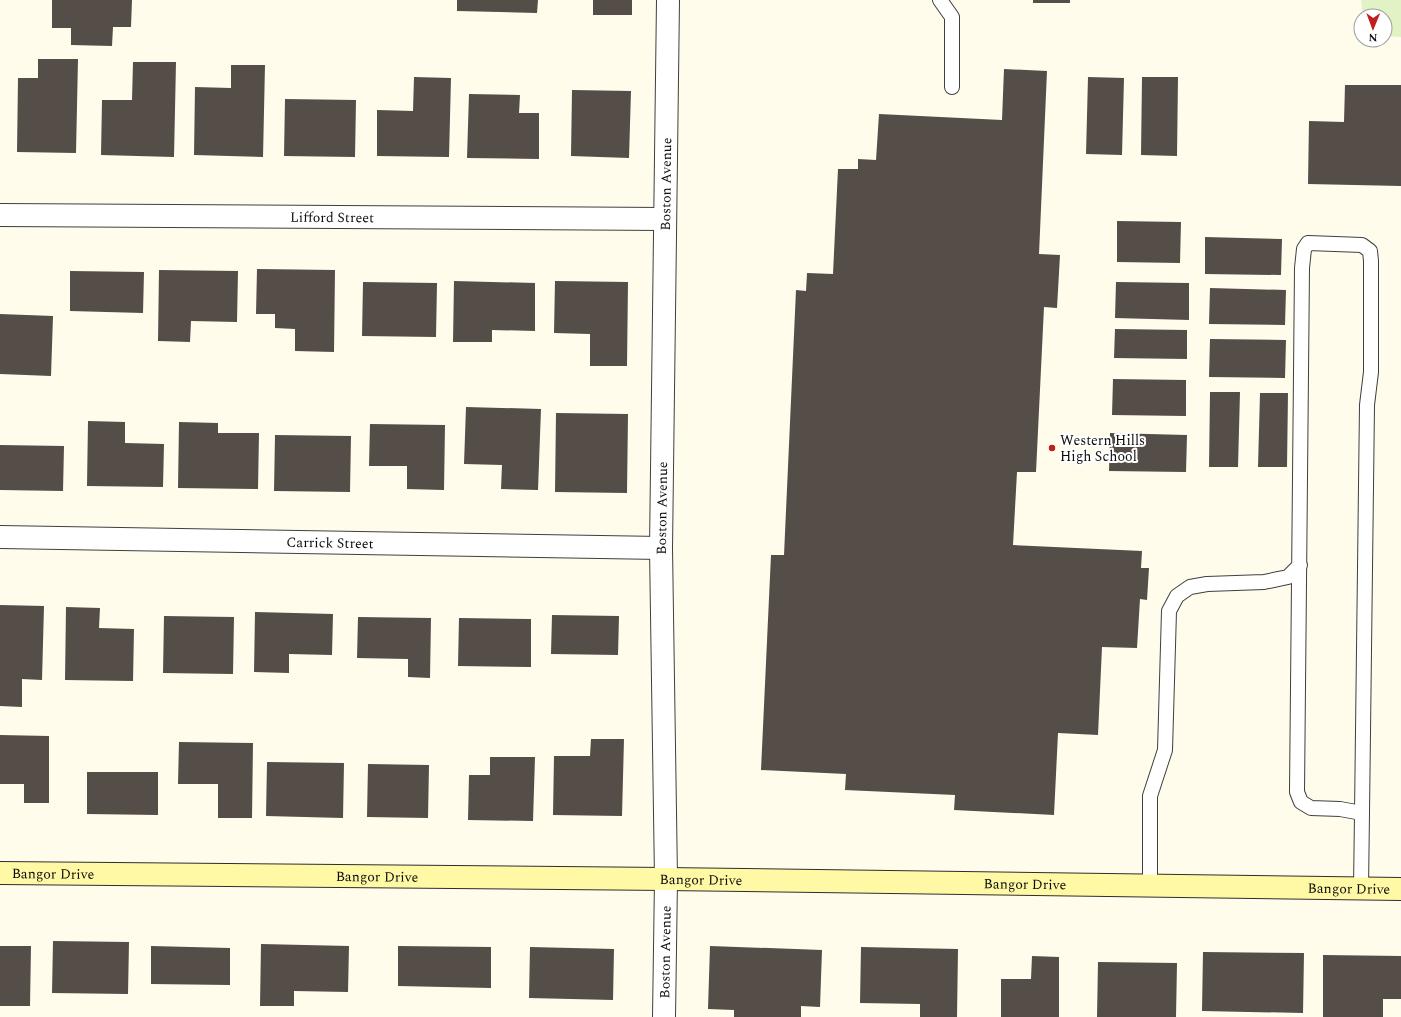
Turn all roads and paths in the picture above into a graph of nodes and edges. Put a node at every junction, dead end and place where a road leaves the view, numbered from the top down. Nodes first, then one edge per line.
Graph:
1 (668, 0) edge
2 (940, 0) edge
3 (952, 87) dead end
4 (0, 215) edge
5 (664, 219) junction
6 (0, 536) edge
7 (661, 548) junction
8 (1300, 565) junction
9 (1362, 813) junction
10 (0, 873) edge
11 (666, 879) junction
12 (1150, 886) junction
13 (1361, 888) junction
14 (1401, 889) edge
15 (664, 1017) edge

1 - 5 street, Boston Avenue
2 - 3 lane
4 - 5 street, Lifford Street
5 - 7 street, Boston Avenue
6 - 7 street, Carrick Street
7 - 11 street, Boston Avenue
8 - 9 lane
8 - 9 lane
8 - 12 lane
9 - 13 lane
10 - 11 street, Bangor Drive
11 - 12 street, Bangor Drive
11 - 15 street, Boston Avenue
12 - 13 street, Bangor Drive
13 - 14 street, Bangor Drive

